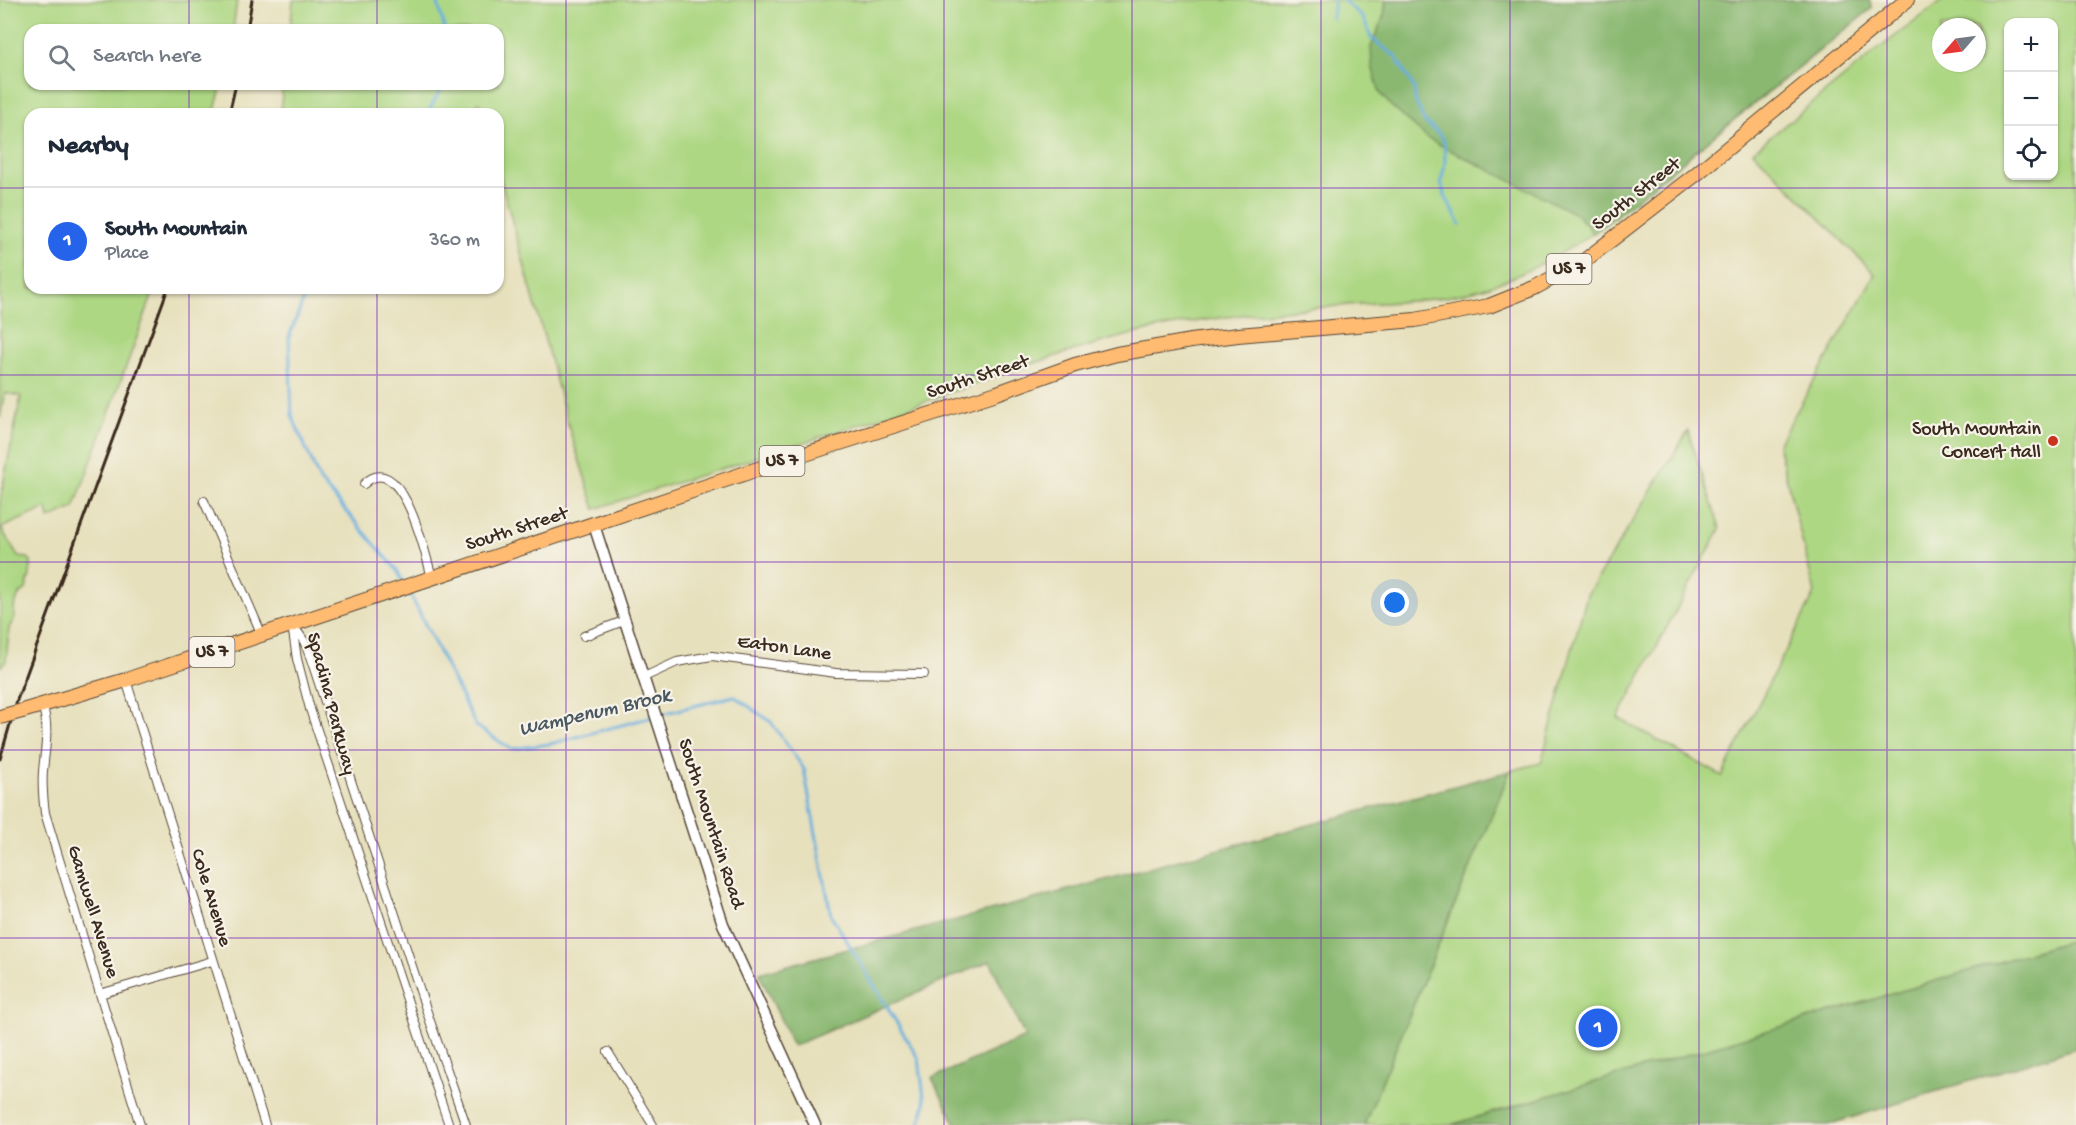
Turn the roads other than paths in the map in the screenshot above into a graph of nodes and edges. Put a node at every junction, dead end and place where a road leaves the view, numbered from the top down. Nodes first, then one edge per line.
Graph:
1 (1907, 0) edge
2 (364, 484) dead end
3 (204, 501) dead end
4 (594, 525) junction
5 (432, 578) junction
6 (626, 620) junction
7 (292, 624) junction
8 (262, 635) junction
9 (584, 636) dead end
10 (924, 674) dead end
11 (644, 677) junction
12 (126, 680) junction
13 (42, 705) junction
14 (0, 717) edge
15 (353, 789) junction
16 (338, 793) junction
17 (398, 924) junction
18 (382, 927) junction
19 (212, 961) junction
20 (100, 994) junction
21 (608, 1052) dead end
22 (140, 1125) edge
23 (265, 1125) edge
24 (449, 1125) edge
25 (466, 1125) edge
26 (653, 1125) edge
27 (815, 1125) edge

1 - 4 highway, South Street / US 7
2 - 5 street
3 - 8 street
4 - 5 highway, South Street / US 7
4 - 6 street, South Mountain Road
5 - 7 highway, South Street / US 7
6 - 9 street
6 - 11 street, South Mountain Road
7 - 8 highway, South Street / US 7
7 - 15 street, Spadina Parkway
7 - 16 street, Spadina Parkway
8 - 12 highway, South Street / US 7
10 - 11 street, Eaton Lane
11 - 27 street, South Mountain Road
12 - 13 highway, South Street / US 7
12 - 19 street, Cole Avenue
13 - 14 highway, South Street / US 7, bridge
13 - 20 street, Gamwell Avenue
15 - 16 street
15 - 17 street, Spadina Parkway
16 - 18 street, Spadina Parkway
17 - 18 street
17 - 25 street, Spadina Parkway
18 - 24 street, Spadina Parkway
19 - 20 street
19 - 23 street, Cole Avenue
20 - 22 street, Gamwell Avenue
21 - 26 street

